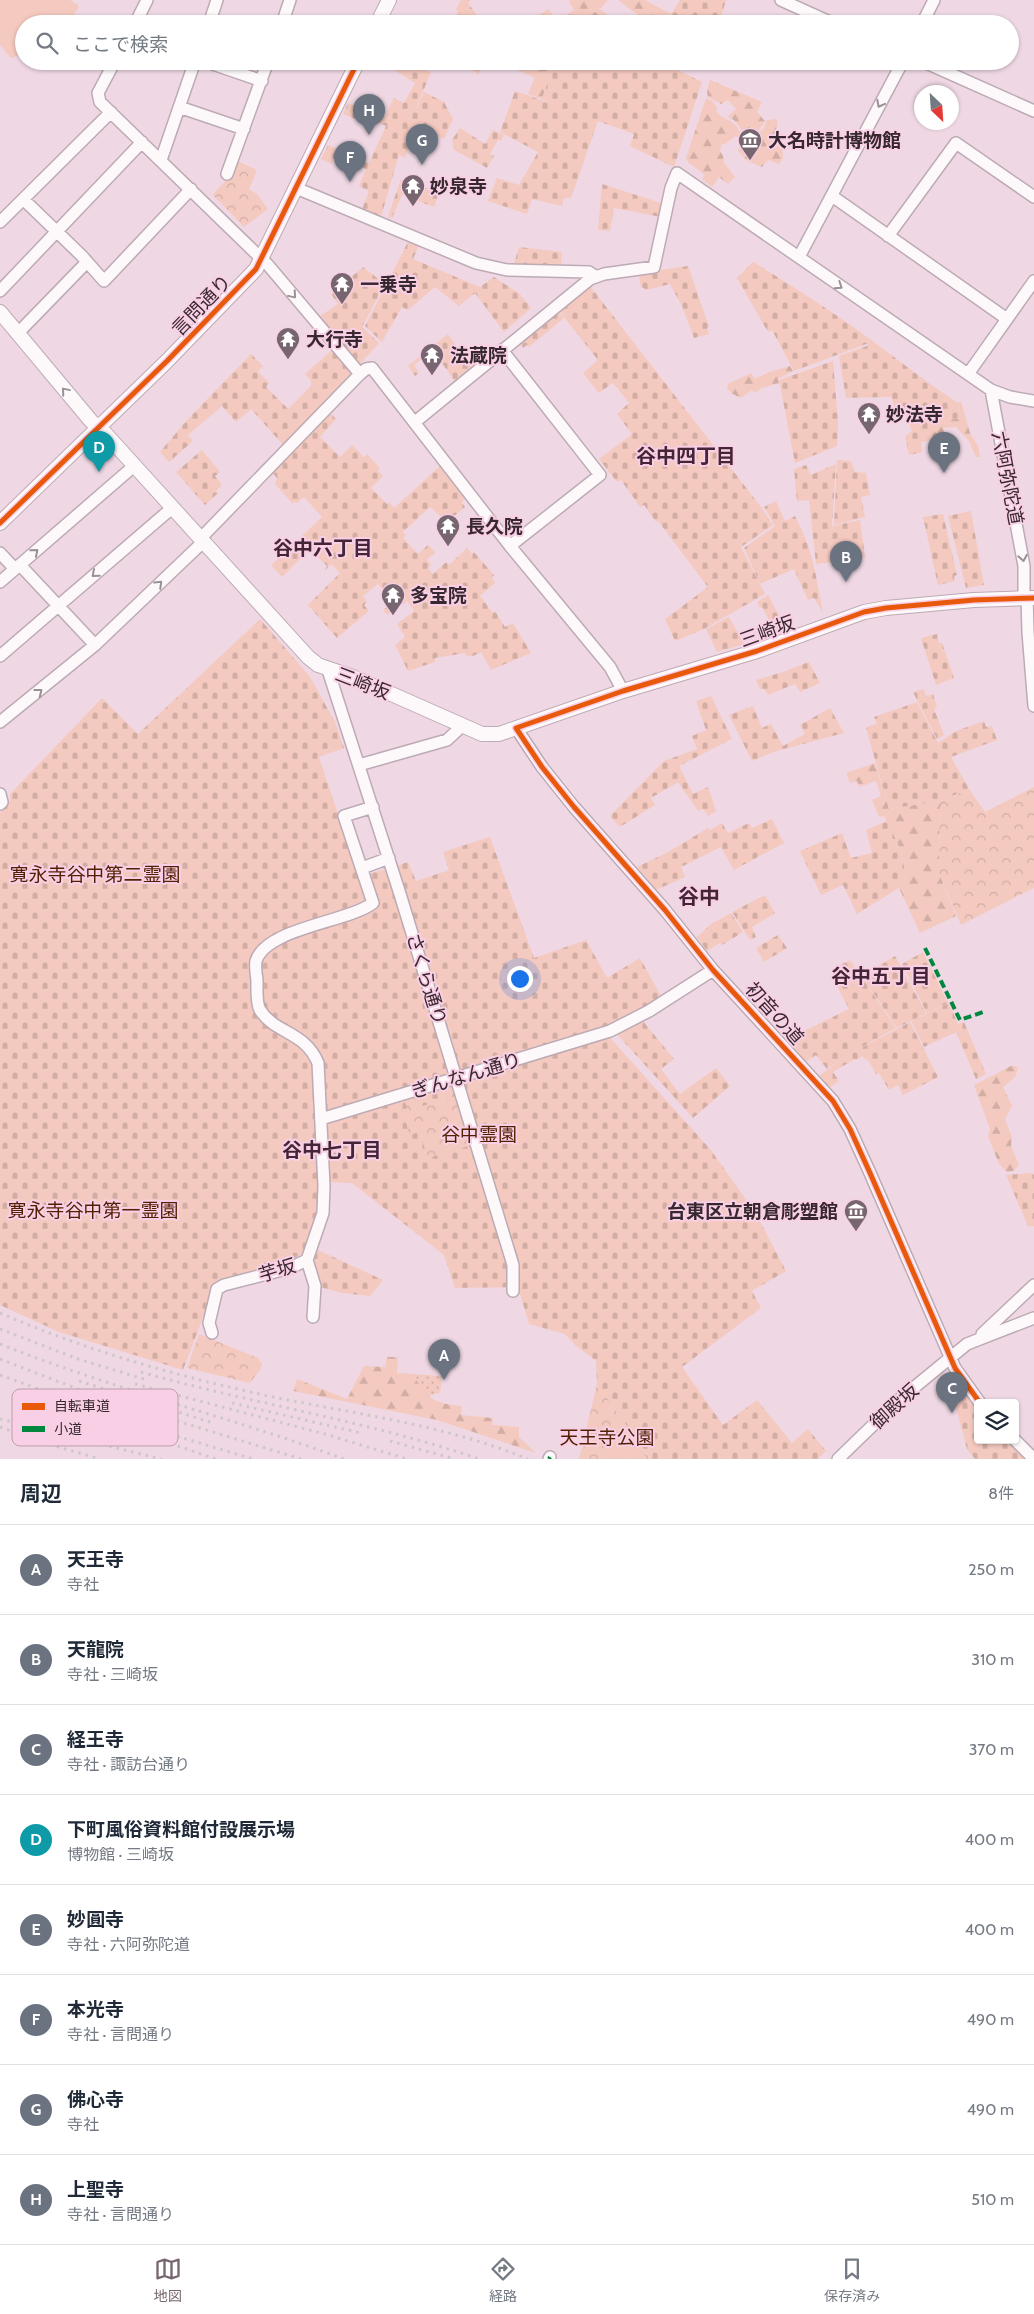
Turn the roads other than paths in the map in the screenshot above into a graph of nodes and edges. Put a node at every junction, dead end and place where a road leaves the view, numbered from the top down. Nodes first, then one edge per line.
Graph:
1 (147, 0) edge
2 (217, 0) edge
3 (389, 0) edge
4 (781, 0) edge
5 (934, 0) edge
6 (287, 1) edge
7 (140, 15) edge
8 (212, 15) edge
9 (284, 15) edge
10 (382, 15) edge
11 (814, 15) edge
12 (926, 15) edge
13 (110, 70) edge
14 (192, 70) edge
15 (231, 70) edge
16 (265, 70) edge
17 (354, 70) edge
18 (898, 70) edge
19 (942, 70) edge
20 (262, 80) junction
21 (179, 107) junction
22 (1034, 111) edge
23 (111, 112) junction
24 (244, 129) junction
25 (142, 142) junction
26 (161, 160) junction
27 (227, 174) dead end
28 (296, 188) junction
29 (191, 189) junction
30 (832, 196) junction
31 (1034, 197) edge
32 (23, 199) junction
33 (0, 222) edge
34 (57, 232) junction
35 (888, 236) junction
36 (799, 257) junction
37 (262, 259) junction
38 (87, 262) junction
39 (595, 276) junction
40 (1034, 281) edge
41 (0, 291) edge
42 (0, 312) edge
43 (1007, 319) junction
44 (18, 334) junction
45 (502, 350) junction
46 (360, 374) junction
47 (968, 374) junction
48 (990, 390) junction
49 (1034, 401) edge
50 (415, 422) junction
51 (98, 427) junction
52 (134, 466) junction
53 (172, 508) junction
54 (0, 523) edge
55 (202, 541) junction
56 (510, 546) junction
57 (0, 553) edge
58 (17, 567) junction
59 (0, 582) edge
60 (1028, 597) edge
61 (58, 606) junction
62 (95, 645) junction
63 (0, 656) edge
64 (328, 670) junction
65 (623, 692) junction
66 (1034, 706) edge
67 (0, 722) edge
68 (462, 726) junction
69 (516, 728) junction
70 (359, 765) junction
71 (0, 794) edge
72 (0, 804) edge
73 (372, 806) junction
74 (389, 858) junction
75 (362, 868) junction
76 (713, 970) junction
77 (456, 1078) junction
78 (321, 1119) junction
79 (307, 1260) junction
80 (1034, 1285) edge
81 (513, 1291) dead end
82 (313, 1317) dead end
83 (1034, 1318) edge
84 (212, 1333) dead end
85 (977, 1339) junction
86 (950, 1357) junction
87 (977, 1399) edge
88 (1019, 1444) edge
89 (838, 1459) edge
90 (1034, 1459) edge

1 - 7 street
2 - 8 street
3 - 10 main road
4 - 11 street
5 - 12 street
6 - 9 street
13 - 23 street
14 - 21 street
15 - 20 street
16 - 20 street
17 - 28 main road, 言問通り
18 -> 30 street
19 - 22 street
20 - 24 street
21 - 24 street
21 - 26 street
23 - 25 street
23 - 32 street
24 - 27 street
25 - 26 street
25 - 34 street
26 - 29 street
28 - 37 main road, 言問通り
28 - 39 street
29 - 37 street
29 - 38 street
30 - 35 street
30 - 36 street
31 - 35 street
32 - 33 street
32 - 34 street
34 - 38 street
34 - 41 street
35 - 43 street
36 - 39 street
36 -> 47 street
37 -> 46 street
37 - 51 main road, 言問通り
38 - 44 street
39 - 45 street
40 - 43 street
42 - 44 main road, 三崎坂
43 - 47 street
51 -> 44 main road, 三崎坂
45 - 50 street
45 - 56 street
46 - 50 street
46 - 55 street
47 - 48 street
48 - 49 street
48 -> 60 street, 六阿弥陀道
50 - 56 street
51 - 52 main road, 三崎坂
51 - 54 main road, 言問通り
52 - 53 main road, 三崎坂
58 -> 52 street
53 - 55 main road, 三崎坂
53 -> 61 street
62 -> 55 street
55 - 64 main road, 三崎坂
56 - 65 street
57 - 58 street
58 - 59 street
58 - 61 street
60 - 65 main road, 三崎坂
60 - 66 street, 六阿弥陀道
61 - 62 street
61 - 63 street
67 -> 62 street
64 - 68 main road, 三崎坂
64 - 70 street, さくら通り
65 - 69 main road, 三崎坂
68 - 69 main road, 三崎坂
68 - 70 street
69 - 76 street, 初音の道
70 - 73 street, さくら通り
71 - 72 street
73 - 74 street, さくら通り
73 - 75 street
74 - 75 street
74 - 77 street, さくら通り
75 - 78 street, 芋坂
76 - 77 street, ぎんなん通り
76 - 86 street, 初音の道
77 - 78 street, ぎんなん通り
77 - 81 street, さくら通り
78 - 79 street, 芋坂
79 - 82 street
79 - 84 street, 芋坂
80 - 85 street
83 - 85 street, 御殿坂
85 - 86 street, 御殿坂
86 - 87 street, 初音の道
86 - 89 street, 御殿坂
88 - 90 street

